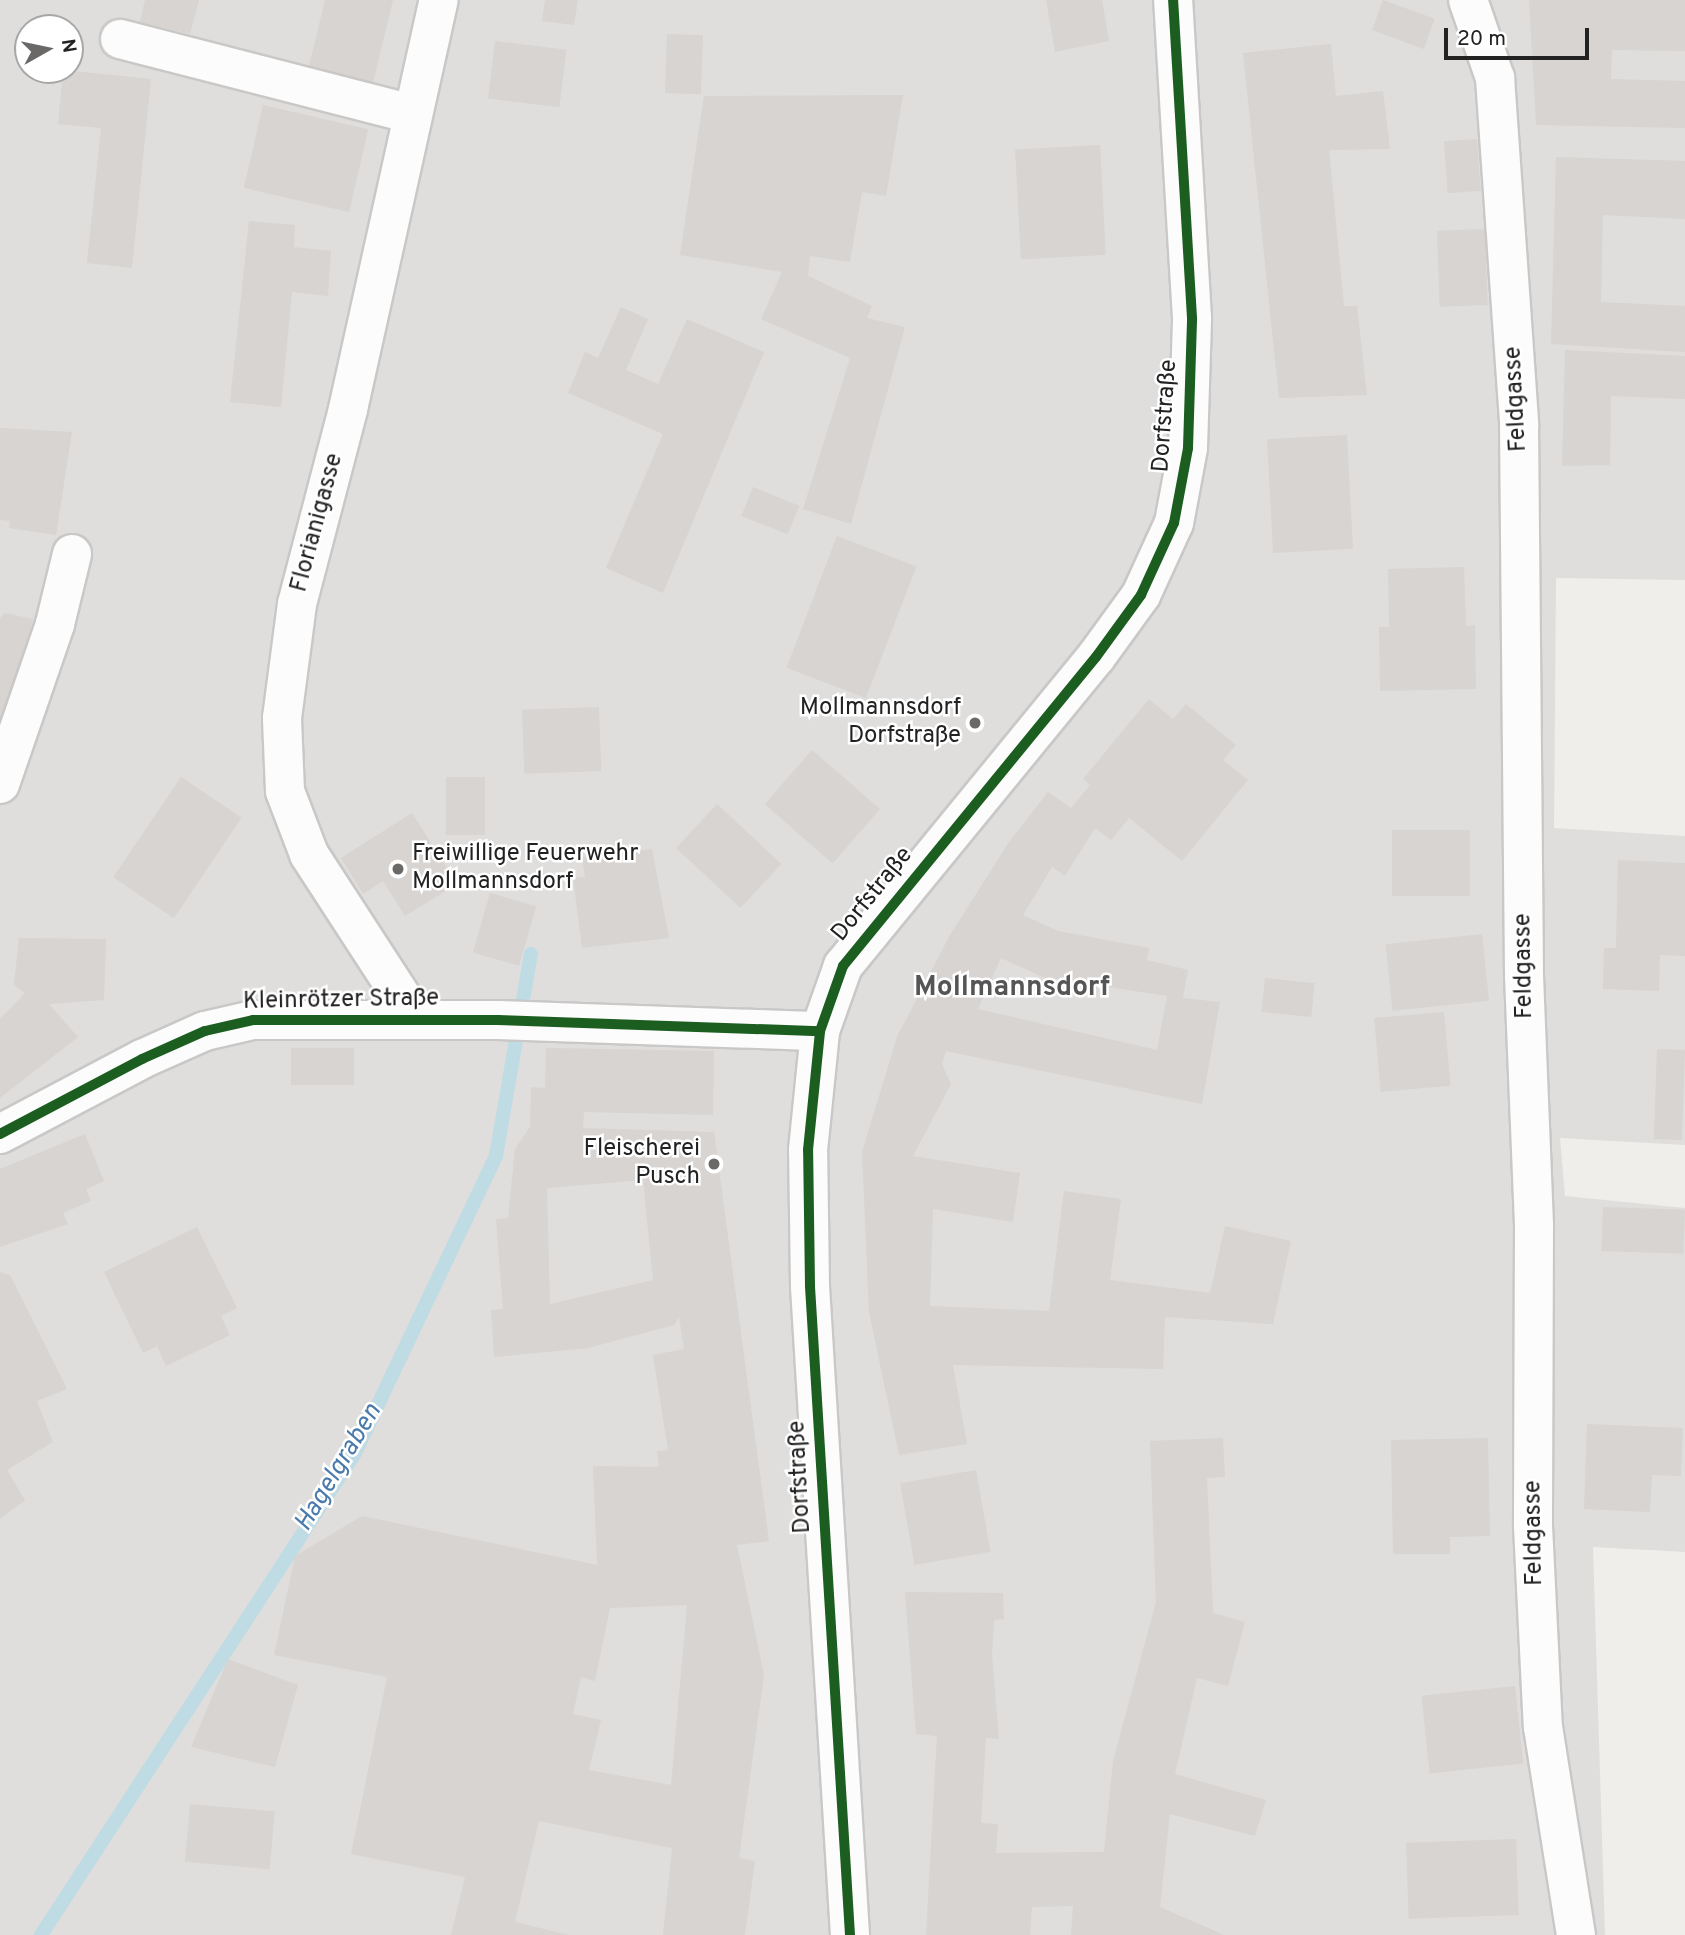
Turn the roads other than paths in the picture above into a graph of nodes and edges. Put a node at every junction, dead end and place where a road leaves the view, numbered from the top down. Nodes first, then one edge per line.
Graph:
1 (439, 0) edge
2 (1173, 0) edge
3 (1468, 0) edge
4 (120, 39) dead end
5 (413, 114) junction
6 (72, 554) dead end
7 (0, 784) edge
8 (416, 1019) junction
9 (820, 1031) junction
10 (0, 1134) edge
11 (850, 1935) edge
12 (1576, 1935) edge

1 - 5 street, Florianigasse
2 - 9 street, Dorfstraße
3 - 12 street, Feldgasse
4 - 5 street
5 - 8 street, Florianigasse
6 - 7 street
8 - 9 street, Kleinrötzer Straße
8 - 10 street, Kleinrötzer Straße
9 - 11 street, Dorfstraße

